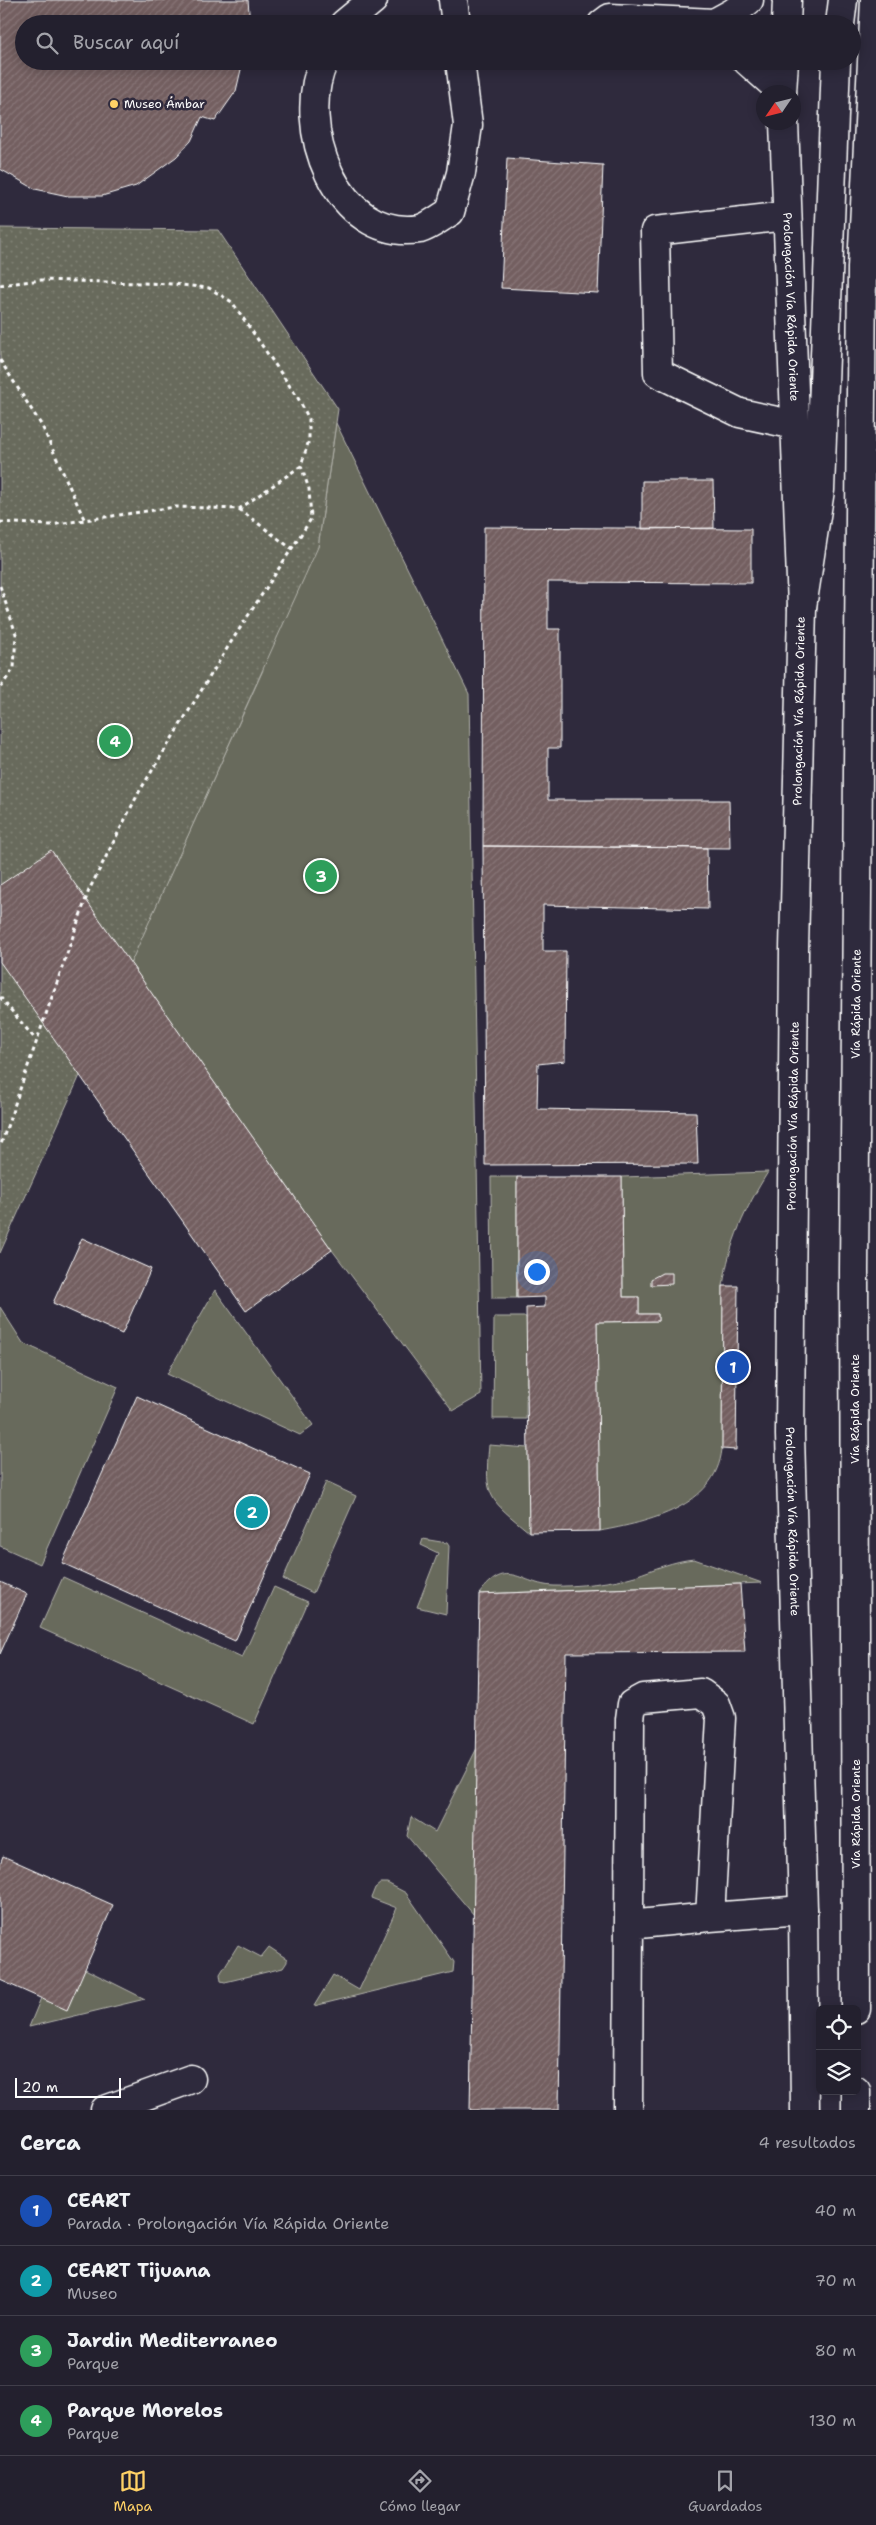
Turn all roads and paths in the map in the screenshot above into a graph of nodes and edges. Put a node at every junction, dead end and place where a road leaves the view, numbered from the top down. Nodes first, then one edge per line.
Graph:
1 (373, 0) edge
2 (453, 0) edge
3 (749, 0) edge
4 (787, 0) edge
5 (843, 0) edge
6 (875, 0) edge
7 (355, 15) edge
8 (455, 15) edge
9 (720, 15) edge
10 (786, 15) edge
11 (841, 15) edge
12 (320, 70) edge
13 (461, 70) edge
14 (757, 70) edge
15 (783, 70) edge
16 (836, 70) edge
17 (774, 85) edge
18 (782, 85) edge
19 (784, 130) edge
20 (788, 216) junction
21 (0, 285) edge
22 (0, 360) edge
23 (795, 424) junction
24 (301, 466) junction
25 (239, 509) junction
26 (85, 521) junction
27 (0, 522) edge
28 (292, 549) junction
29 (0, 586) edge
30 (802, 607) junction
31 (0, 688) edge
32 (0, 997) edge
33 (37, 1041) junction
34 (0, 1147) edge
35 (803, 1910) junction
36 (710, 1916) junction
37 (629, 1925) junction
38 (856, 2005) edge
39 (806, 2049) junction
40 (191, 2079) dead end
41 (856, 2095) edge
42 (105, 2110) edge
43 (628, 2110) edge
44 (790, 2110) edge
45 (805, 2110) edge
46 (856, 2110) edge

1 - 7 main road
2 - 8 main road
3 - 9 main road
4 - 10 main road
5 - 11 main road
6 - 38 main road, Vía Rápida Oriente
12 - 13 main road
14 - 17 main road
15 - 18 main road
16 - 30 main road
19 - 20 main road, Prolongación Vía Rápida Oriente
20 - 23 main road, Prolongación Vía Rápida Oriente
20 - 23 main road
21 - 24 path
22 - 26 path
23 - 30 main road, Prolongación Vía Rápida Oriente
24 - 25 path
24 - 28 path
25 - 26 path
25 - 28 path
26 - 27 path
28 - 33 path
29 - 31 path
30 - 35 main road, Prolongación Vía Rápida Oriente
32 - 33 path
33 - 34 path
35 - 36 main road
35 - 39 main road, Prolongación Vía Rápida Oriente
36 - 37 main road
36 - 37 main road
37 - 43 main road
39 - 44 main road
39 - 45 main road, Prolongación Vía Rápida Oriente
40 - 42 main road
41 - 46 main road

